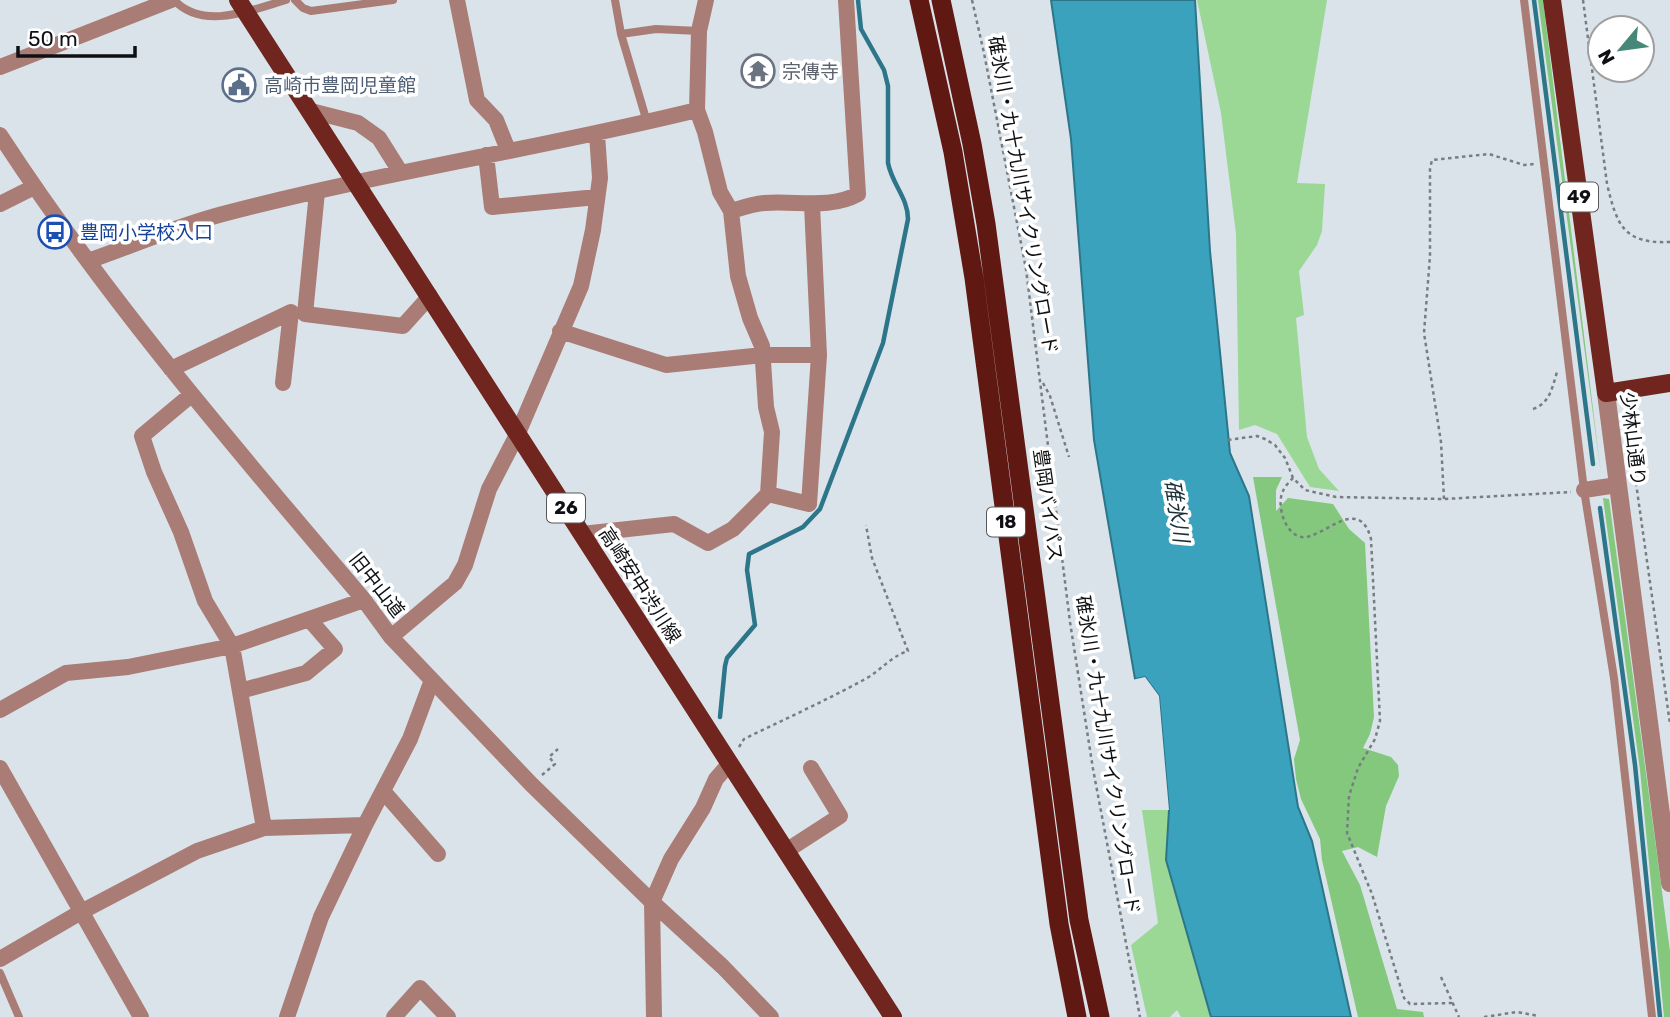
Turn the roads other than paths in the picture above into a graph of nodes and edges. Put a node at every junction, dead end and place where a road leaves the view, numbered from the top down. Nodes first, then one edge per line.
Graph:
1 (172, 0) edge
2 (286, 0) edge
3 (295, 0) edge
4 (393, 0) edge
5 (457, 0) edge
6 (615, 0) edge
7 (706, 0) edge
8 (846, 0) edge
9 (919, 0) edge
10 (941, 0) edge
11 (1524, 0) edge
12 (1552, 0) edge
13 (242, 6) edge
14 (699, 31) junction
15 (621, 34) junction
16 (0, 66) edge
17 (697, 110) junction
18 (311, 111) junction
19 (647, 122) junction
20 (597, 134) junction
21 (0, 135) edge
22 (508, 150) junction
23 (486, 155) junction
24 (401, 173) junction
25 (356, 182) junction
26 (34, 187) junction
27 (317, 192) junction
28 (597, 197) junction
29 (0, 204) edge
30 (812, 205) junction
31 (731, 211) junction
32 (88, 261) junction
33 (430, 296) junction
34 (560, 331) junction
35 (763, 355) junction
36 (819, 355) junction
37 (171, 369) junction
38 (283, 383) dead end
39 (1670, 383) edge
40 (1606, 393) junction
41 (191, 395) junction
42 (518, 433) junction
43 (1617, 485) junction
44 (1584, 490) junction
45 (768, 494) junction
46 (582, 534) junction
47 (364, 600) junction
48 (309, 619) junction
49 (391, 637) junction
50 (232, 646) junction
51 (432, 680) junction
52 (240, 691) junction
53 (0, 710) edge
54 (730, 763) junction
55 (0, 768) edge
56 (811, 768) dead end
57 (383, 791) junction
58 (365, 825) junction
59 (264, 828) junction
60 (786, 851) junction
61 (438, 854) dead end
62 (1670, 883) edge
63 (652, 902) junction
64 (81, 912) junction
65 (0, 959) edge
66 (0, 973) edge
67 (19, 1017) edge
68 (141, 1017) edge
69 (288, 1017) edge
70 (394, 1017) edge
71 (448, 1017) edge
72 (654, 1017) edge
73 (771, 1017) edge
74 (893, 1017) edge
75 (1077, 1017) edge
76 (1100, 1017) edge
77 (1652, 1017) edge

1 - 13 lane
1 - 16 street
2 - 13 lane
3 - 4 lane
5 - 22 street
6 - 15 lane
7 - 14 street
8 - 30 street
9 - 75 highway, 18
10 - 76 highway, 豊岡バイパス / 18
11 - 44 lane
12 - 40 main road, 少林山通り / 49
13 - 18 main road, 高崎安中渋川線 / 26
14 - 15 lane
14 - 17 street
15 - 19 lane
17 - 19 street
17 - 31 street
18 - 24 street
18 - 25 main road, 高崎安中渋川線 / 26
19 - 20 street
20 - 22 street
20 - 28 street
21 - 26 street, 旧中山道
22 - 23 street
23 - 24 street
23 - 28 street
24 - 25 street
25 - 27 street
25 - 33 main road, 高崎安中渋川線 / 26
26 - 29 street
26 - 32 street, 旧中山道
27 - 32 street
27 - 33 street
28 - 34 street
30 - 31 street
30 - 36 street
31 - 35 street
32 - 37 street, 旧中山道
33 - 42 main road, 高崎安中渋川線 / 26
34 - 35 street
34 - 42 street
35 - 36 street
35 - 45 street
36 - 45 street
37 - 38 street
37 - 41 street, 旧中山道
39 - 40 main road
40 - 43 street, 少林山通り
41 - 47 street, 旧中山道
41 - 50 street
42 - 46 main road, 高崎安中渋川線 / 26
42 - 49 street
43 - 44 street
43 - 62 street, 少林山通り
44 - 77 lane
45 - 46 street
46 - 54 main road, 高崎安中渋川線 / 26
47 - 48 street
47 - 49 street, 旧中山道
48 - 50 street
48 - 52 street
49 - 51 street, 旧中山道
50 - 52 street
50 - 53 street
51 - 57 street
51 - 63 street, 旧中山道
52 - 59 street
54 - 60 main road, 高崎安中渋川線 / 26
54 - 63 street
55 - 64 street
56 - 60 street
57 - 58 street
57 - 61 street
58 - 59 street
58 - 69 street
59 - 64 street
60 - 74 main road, 高崎安中渋川線 / 26
63 - 72 street
63 - 73 street, 旧中山道
64 - 65 street
64 - 68 street
66 - 67 lane
70 - 71 street

